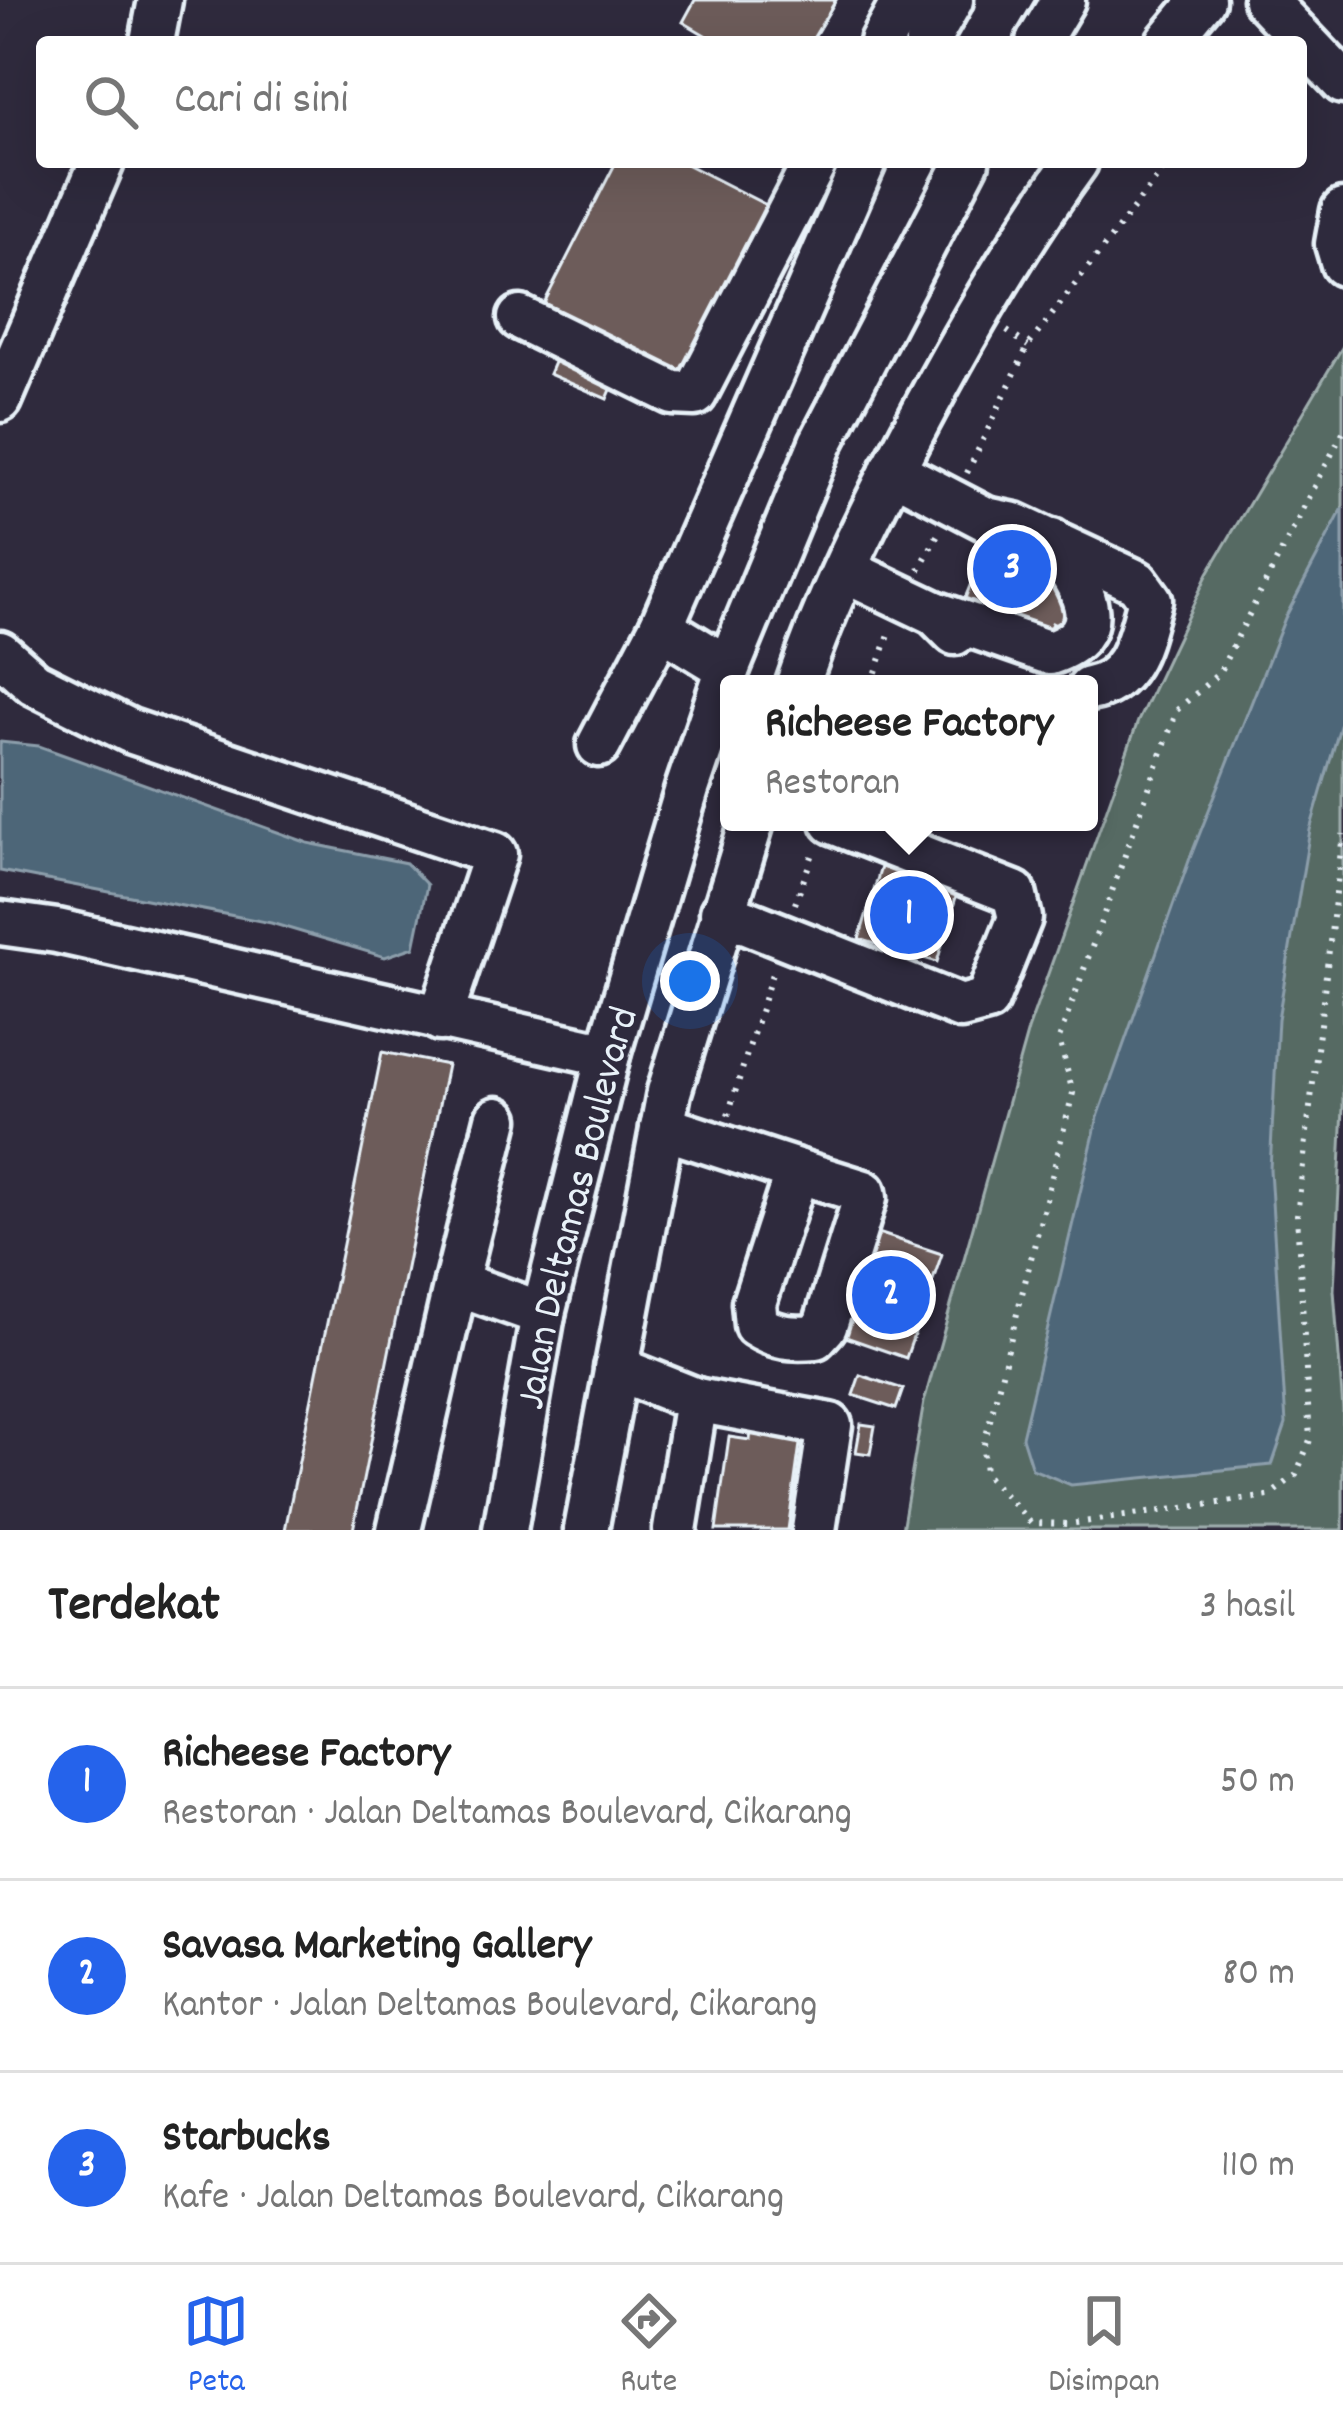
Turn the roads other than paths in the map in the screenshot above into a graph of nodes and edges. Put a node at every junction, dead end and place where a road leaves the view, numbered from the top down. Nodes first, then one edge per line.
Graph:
1 (160, 0) edge
2 (904, 0) edge
3 (951, 0) edge
4 (1203, 0) edge
5 (1265, 0) edge
6 (153, 36) edge
7 (884, 36) edge
8 (930, 36) edge
9 (1173, 36) edge
10 (1336, 56) edge
11 (99, 168) edge
12 (812, 168) edge
13 (853, 168) edge
14 (965, 168) edge
15 (1072, 168) edge
16 (1343, 212) edge
17 (1343, 264) edge
18 (520, 319) dead end
19 (0, 400) edge
20 (892, 470) junction
21 (1052, 541) junction
22 (845, 570) junction
23 (920, 606) junction
24 (662, 627) junction
25 (0, 653) edge
26 (728, 668) junction
27 (726, 675) edge
28 (802, 675) edge
29 (1056, 675) edge
30 (1098, 687) edge
31 (720, 692) edge
32 (599, 745) dead end
33 (749, 831) edge
34 (825, 833) edge
35 (722, 912) junction
36 (0, 922) edge
37 (440, 1019) junction
38 (608, 1055) junction
39 (497, 1119) dead end
40 (660, 1137) junction
41 (456, 1283) junction
42 (543, 1314) junction
43 (616, 1368) junction
44 (696, 1400) junction
45 (399, 1530) edge
46 (505, 1530) edge
47 (586, 1530) edge
48 (675, 1530) edge
49 (814, 1530) edge

1 - 6 street
2 - 7 street
3 - 8 street
4 - 9 street
5 - 10 street
11 - 19 street
12 - 18 street
13 - 24 street
14 - 26 street, Jalan Deltamas Boulevard
15 - 20 street
16 - 17 street
20 - 21 street
20 - 22 street
21 - 23 street
21 - 30 street
22 - 23 street
22 - 28 street
23 - 29 street
24 - 26 street
24 - 32 street
25 - 37 street
26 - 27 street, Jalan Deltamas Boulevard
31 - 38 street, Jalan Deltamas Boulevard
33 - 35 street
34 - 35 street
35 - 40 street
36 - 37 street
37 - 38 street
38 - 42 street, Jalan Deltamas Boulevard
39 - 41 street
40 - 40 street
40 - 43 street
41 - 42 street
41 - 45 street
42 - 46 street, Jalan Deltamas Boulevard
43 - 44 street
43 - 47 street
44 - 48 street
44 - 49 street

